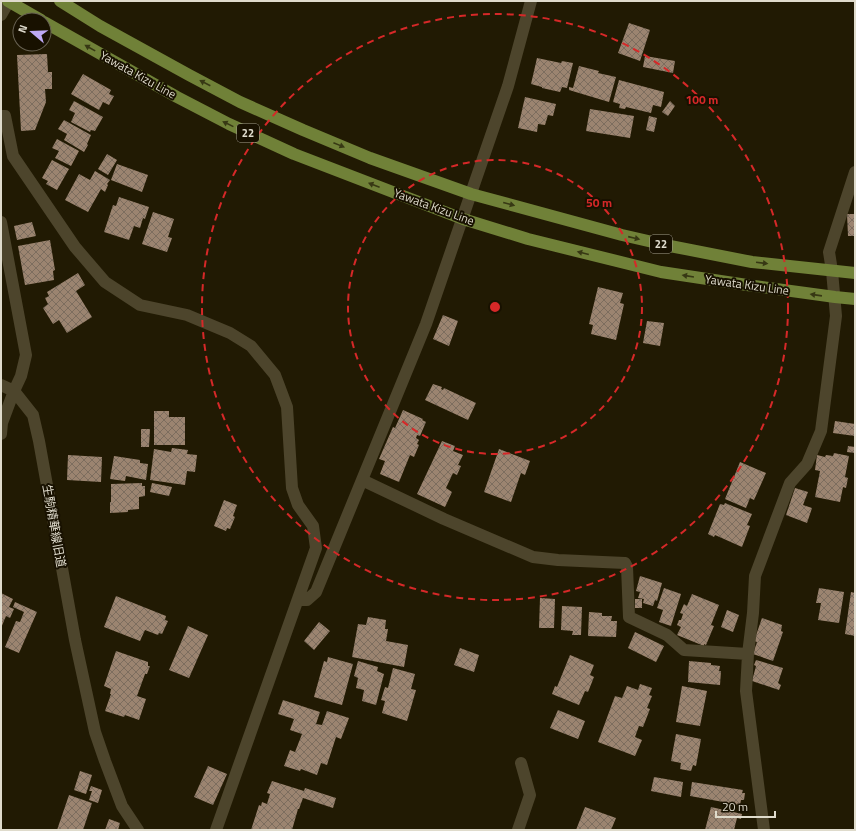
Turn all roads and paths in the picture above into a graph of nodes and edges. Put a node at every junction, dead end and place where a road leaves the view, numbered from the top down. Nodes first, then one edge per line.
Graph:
1 (9, 1) edge
2 (60, 1) edge
3 (531, 1) edge
4 (28, 12) edge
5 (1, 15) edge
6 (52, 26) edge
7 (1, 116) edge
8 (855, 172) edge
9 (471, 194) junction
10 (463, 219) junction
11 (1, 222) edge
12 (832, 271) junction
13 (855, 273) edge
14 (835, 297) junction
15 (855, 299) edge
16 (1, 385) edge
17 (14, 391) junction
18 (1, 434) edge
19 (362, 480) junction
20 (298, 600) junction
21 (748, 654) junction
22 (521, 763) dead end
23 (138, 830) edge
24 (216, 830) edge
25 (518, 830) edge
26 (764, 830) edge

1 - 4 main road
1 - 5 street
2 - 9 main road, Yawata Kizu Line / 22
3 - 9 street
10 -> 6 main road, Yawata Kizu Line / 22
7 - 20 street
8 - 12 street
9 - 10 street
9 -> 12 main road, Yawata Kizu Line / 22
14 -> 10 main road, Yawata Kizu Line / 22
10 - 19 street
11 - 17 street
12 - 13 main road, Yawata Kizu Line / 22
12 - 14 street
14 - 15 main road, Yawata Kizu Line / 22
14 - 21 street
16 - 17 street
17 - 18 street
17 - 23 street, 生駒精華線旧道
19 - 20 street
19 - 21 street
20 - 24 street
21 - 26 street
22 - 25 street

